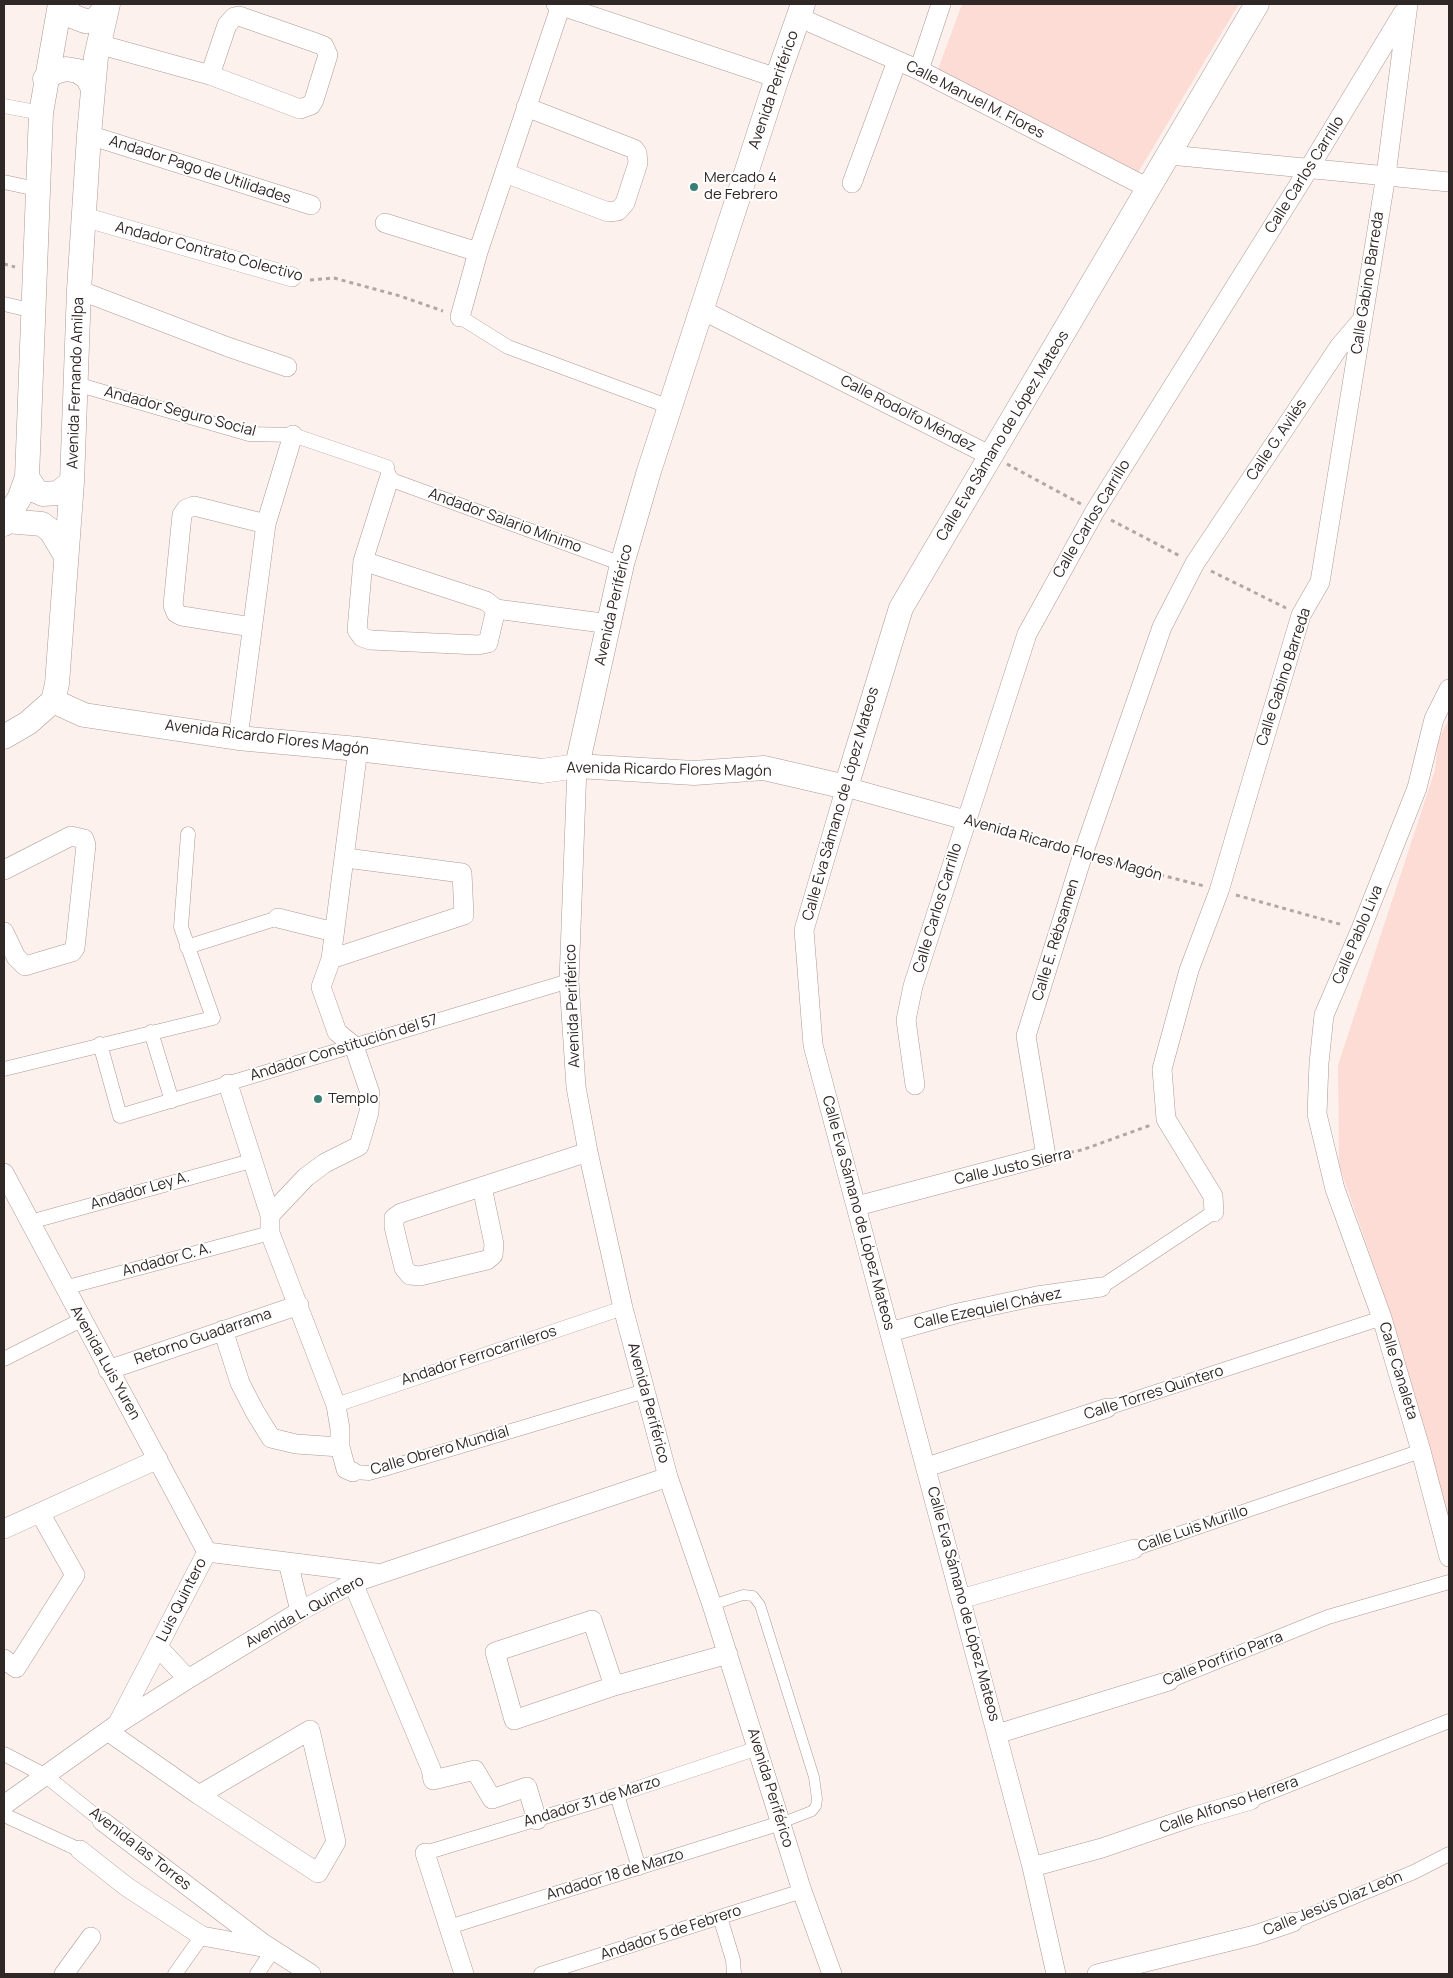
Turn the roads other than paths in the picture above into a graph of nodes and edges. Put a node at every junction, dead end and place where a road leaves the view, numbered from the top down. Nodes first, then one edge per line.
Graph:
1 (61, 4) edge
2 (941, 4) edge
3 (1257, 4) edge
4 (559, 5) edge
5 (1408, 5) edge
6 (108, 6) edge
7 (801, 10) edge
8 (98, 44) junction
9 (897, 61) junction
10 (919, 70) junction
11 (210, 75) junction
12 (777, 78) junction
13 (45, 79) junction
14 (93, 88) junction
15 (4, 106) edge
16 (526, 107) junction
17 (41, 113) junction
18 (89, 135) junction
19 (1170, 155) junction
20 (1308, 170) junction
21 (505, 173) junction
22 (1386, 175) junction
23 (4, 182) edge
24 (1449, 182) edge
25 (852, 183) dead end
26 (36, 189) junction
27 (1150, 189) junction
28 (311, 205) dead end
29 (84, 217) junction
30 (385, 223) dead end
31 (478, 252) junction
32 (292, 277) road end
33 (79, 290) junction
34 (4, 304) edge
35 (702, 310) junction
36 (34, 311) junction
37 (460, 317) joint
38 (1362, 320) junction
39 (287, 367) dead end
40 (76, 384) junction
41 (670, 407) junction
42 (292, 435) junction
43 (991, 456) junction
44 (27, 477) junction
45 (388, 479) junction
46 (72, 482) junction
47 (6, 522) edge
48 (266, 524) junction
49 (66, 556) junction
50 (363, 562) junction
51 (1195, 563) joint
52 (622, 564) junction
53 (496, 609) junction
54 (610, 624) junction
55 (252, 627) junction
56 (1449, 689) edge
57 (53, 701) junction
58 (4, 737) edge
59 (238, 738) junction
60 (358, 749) junction
61 (577, 766) junction
62 (846, 787) junction
63 (965, 820) junction
64 (188, 834) dead end
65 (346, 858) junction
66 (4, 870) edge
67 (278, 918) joint
68 (4, 932) edge
69 (334, 932) junction
70 (187, 947) junction
71 (331, 959) junction
72 (569, 981) junction
73 (151, 1032) junction
74 (100, 1044) junction
75 (354, 1046) junction
76 (4, 1069) edge
77 (228, 1084) junction
78 (915, 1085) dead end
79 (172, 1101) junction
80 (588, 1152) junction
81 (1046, 1156) joint
82 (251, 1161) junction
83 (4, 1173) edge
84 (482, 1187) junction
85 (1335, 1189) joint
86 (857, 1206) junction
87 (1214, 1212) joint
88 (30, 1222) junction
89 (270, 1224) junction
90 (64, 1288) junction
91 (1101, 1288) joint
92 (299, 1305) junction
93 (622, 1308) junction
94 (1382, 1318) junction
95 (81, 1320) junction
96 (222, 1330) junction
97 (890, 1332) junction
98 (4, 1359) edge
99 (108, 1370) junction
100 (645, 1391) junction
101 (336, 1405) junction
102 (1107, 1408) joint
103 (340, 1447) junction
104 (1421, 1451) junction
105 (158, 1459) junction
106 (927, 1468) junction
107 (353, 1472) joint
108 (668, 1477) junction
109 (40, 1513) junction
110 (4, 1529) edge
111 (1134, 1550) joint
112 (207, 1552) junction
113 (1449, 1557) edge
114 (288, 1562) junction
115 (379, 1573) junction
116 (1449, 1582) edge
117 (353, 1583) junction
118 (961, 1599) junction
119 (712, 1605) junction
120 (300, 1612) junction
121 (158, 1647) junction
122 (728, 1654) junction
123 (4, 1658) edge
124 (188, 1679) junction
125 (1170, 1681) joint
126 (614, 1686) junction
127 (1449, 1720) edge
128 (114, 1727) junction
129 (997, 1734) junction
130 (758, 1748) junction
131 (4, 1754) edge
132 (46, 1776) junction
133 (199, 1795) junction
134 (617, 1795) junction
135 (1251, 1800) joint
136 (4, 1804) edge
137 (4, 1815) edge
138 (537, 1820) junction
139 (102, 1821) joint
140 (781, 1823) junction
141 (80, 1850) joint
142 (424, 1853) joint
143 (1449, 1854) edge
144 (1032, 1867) junction
145 (639, 1868) junction
146 (802, 1891) junction
147 (720, 1917) junction
148 (1293, 1922) joint
149 (449, 1927) junction
150 (202, 1936) junction
151 (91, 1937) dead end
152 (273, 1950) junction
153 (64, 1974) edge
154 (175, 1974) edge
155 (257, 1974) edge
156 (311, 1974) edge
157 (464, 1974) edge
158 (541, 1974) edge
159 (734, 1974) edge
160 (832, 1974) edge
161 (1056, 1974) edge
162 (1097, 1974) edge

1 - 6 street
1 - 13 street
2 - 10 street
3 - 19 street, Calle Eva Sámano de López Mateos
4 - 12 street
4 - 16 street
5 - 20 street, Calle Carlos Carrillo
5 - 22 street, Calle Gabino Barreda
6 - 8 street, Avenida Fernando Amilpa
7 - 9 street, Calle Manuel M. Flores
7 - 12 street, Avenida Periférico
8 - 11 street
8 - 14 street, Avenida Fernando Amilpa
9 - 10 street, Calle Manuel M. Flores
9 - 25 street
10 - 27 street, Calle Manuel M. Flores
11 - 11 street
12 - 35 street, Avenida Periférico
13 - 14 street
13 - 17 street
14 - 18 street, Avenida Fernando Amilpa
15 - 17 street
16 - 21 street
16 - 21 street
17 - 26 street
18 - 28 street, Andador Pago de Utilidades
18 - 29 street, Avenida Fernando Amilpa
19 - 20 street
19 - 27 street, Calle Eva Sámano de López Mateos
20 - 22 street
20 - 63 street, Calle Carlos Carrillo
21 - 31 street
22 - 24 street
22 - 38 street, Calle Gabino Barreda
23 - 26 street
26 - 36 street
27 - 43 street, Calle Eva Sámano de López Mateos
29 - 32 street, Andador Contrato Colectivo
29 - 33 street, Avenida Fernando Amilpa
30 - 31 street
31 - 37 street
33 - 39 street
33 - 40 street, Avenida Fernando Amilpa
34 - 36 street
35 - 41 street, Avenida Periférico
35 - 43 street, Calle Rodolfo Méndez
36 - 44 street
37 - 41 street
38 - 51 street, Calle G. Avilés
38 - 87 street, Calle Gabino Barreda
40 - 42 street, Andador Seguro Social
40 - 46 street, Avenida Fernando Amilpa
41 - 52 street, Avenida Periférico
42 - 45 street, Andador Seguro Social
42 - 48 street
43 - 62 street, Calle Eva Sámano de López Mateos
44 - 46 street
44 - 47 street
45 - 50 street
45 - 52 street, Andador Salario Mínimo
46 - 49 street, Avenida Fernando Amilpa
47 - 49 street
48 - 55 street
48 - 55 street
49 - 57 street, Avenida Fernando Amilpa
50 - 53 street
50 - 53 street
51 - 81 street, Calle E. Rébsamen
52 - 54 street, Avenida Periférico
53 - 54 street
54 - 61 street, Avenida Periférico
55 - 59 street
56 - 85 street, Calle Pablo Liva
57 - 58 street
57 - 59 street, Avenida Ricardo Flores Magón
59 - 60 street, Avenida Ricardo Flores Magón
60 - 61 street, Avenida Ricardo Flores Magón
60 - 65 street
61 - 62 street, Avenida Ricardo Flores Magón
61 - 72 street, Avenida Periférico
62 - 63 street, Avenida Ricardo Flores Magón
62 - 86 street, Calle Eva Sámano de López Mateos
63 - 78 street, Calle Carlos Carrillo
64 - 70 street
65 - 69 street
65 - 71 street
66 - 68 street
67 - 69 street
67 - 70 street
69 - 71 street
70 - 73 street
71 - 75 street
72 - 75 street, Andador Constitución del 57
72 - 80 street, Avenida Periférico
73 - 74 street
73 - 79 street
74 - 76 street
74 - 79 street, Andador Constitución del 57
75 - 77 street, Andador Constitución del 57
75 - 89 street
77 - 79 street, Andador Constitución del 57
77 - 82 street, Calle Obrero Mundial
80 - 84 street
80 - 93 street, Avenida Periférico
81 - 86 street, Calle Justo Sierra
82 - 88 street, Andador Ley A.
82 - 89 street, Calle Obrero Mundial
83 - 88 street, Avenida Luis Yuren
84 - 84 street
85 - 94 street, Calle Canaleta
86 - 97 street, Calle Eva Sámano de López Mateos
87 - 91 street, Calle Ezequiel Chávez
88 - 90 street, Avenida Luis Yuren
89 - 90 street, Andador C. A.
89 - 92 street, Calle Obrero Mundial
90 - 95 street, Avenida Luis Yuren
91 - 97 street, Calle Ezequiel Chávez
92 - 96 street, Retorno Guadarrama
92 - 101 street, Calle Obrero Mundial
93 - 100 street, Avenida Periférico
93 - 101 street, Andador Ferrocarrileros
94 - 102 street, Calle Torres Quintero
94 - 104 street, Calle Canaleta
95 - 98 street
95 - 99 street, Avenida Luis Yuren
96 - 99 street, Retorno Guadarrama
96 - 103 street
97 - 106 street, Calle Eva Sámano de López Mateos
99 - 105 street, Avenida Luis Yuren
100 - 107 street, Calle Obrero Mundial
100 - 108 street, Avenida Periférico
101 - 103 street, Calle Obrero Mundial
102 - 106 street, Calle Torres Quintero
103 - 107 street, Calle Obrero Mundial
104 - 111 street, Calle Luis Murillo
104 - 113 street, Calle Canaleta
105 - 109 street
105 - 112 street, Avenida Luis Yuren
106 - 118 street, Calle Eva Sámano de López Mateos
108 - 115 street, Avenida L. Quintero
108 - 119 street, Avenida Periférico
109 - 110 street
109 - 123 street
111 - 118 street, Calle Luis Murillo
112 - 114 street, Luis Quintero
112 - 121 street, Luis Quintero
114 - 115 street, Luis Quintero
114 - 120 street
115 - 117 street, Avenida L. Quintero
116 - 125 street, Calle Porfirio Parra
117 - 120 street, Avenida L. Quintero
117 - 138 street
118 - 129 street, Calle Eva Sámano de López Mateos
119 - 122 street, Avenida Periférico
119 - 140 lane
120 - 124 street, Avenida L. Quintero
121 - 124 street
121 - 128 street, Luis Quintero
122 - 126 street
122 - 130 street, Avenida Periférico
124 - 128 street, Avenida L. Quintero
125 - 129 street, Calle Porfirio Parra
126 - 126 street
127 - 135 street, Calle Alfonso Herrera
128 - 132 street, Avenida L. Quintero
128 - 133 street
129 - 144 street, Calle Eva Sámano de López Mateos
130 - 134 street, Andador 31 de Marzo
130 - 140 street, Avenida Periférico
131 - 132 street, Avenida las Torres
132 - 136 street, Avenida L. Quintero
132 - 139 street, Avenida las Torres
133 - 133 street
134 - 138 street, Andador 31 de Marzo
134 - 145 street
135 - 144 street, Calle Alfonso Herrera
137 - 141 street, Avenida las Torres
138 - 142 street, Andador 31 de Marzo
139 - 152 street, Avenida las Torres
140 - 145 street, Andador 18 de Marzo
140 - 146 street, Avenida Periférico
141 - 150 street, Avenida las Torres
142 - 149 street
143 - 148 street, Calle Jesús Díaz León
144 - 161 street, Calle Eva Sámano de López Mateos
145 - 149 street, Andador 18 de Marzo
146 - 147 street, Andador 5 de Febrero
146 - 160 street, Avenida Periférico
147 - 158 street, Andador 5 de Febrero
147 - 159 street
148 - 162 street, Calle Jesús Díaz León
149 - 157 street
150 - 152 street, Avenida las Torres
150 - 154 street
151 - 153 street
152 - 155 street
152 - 156 street, Avenida las Torres

